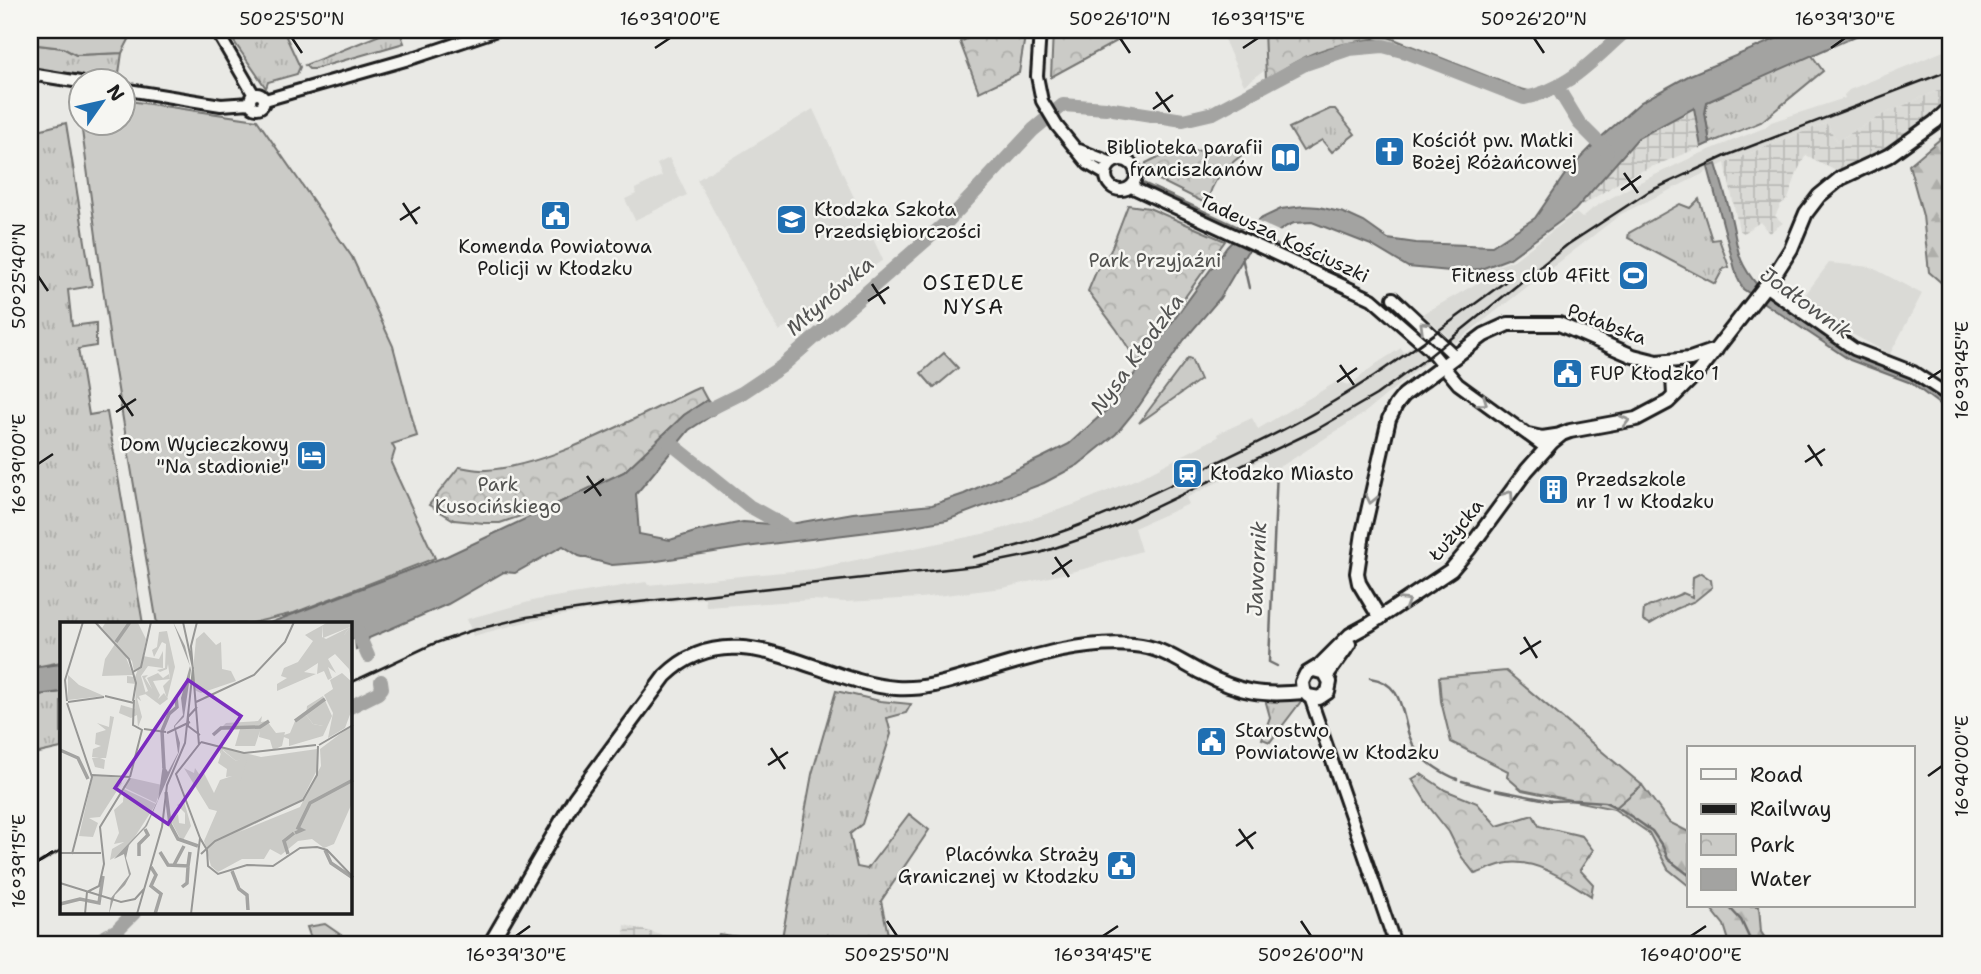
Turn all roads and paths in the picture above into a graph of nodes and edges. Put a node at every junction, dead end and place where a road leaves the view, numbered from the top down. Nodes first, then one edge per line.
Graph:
1 (216, 30) edge
2 (498, 30) edge
3 (1041, 30) edge
4 (30, 74) edge
5 (66, 80) edge
6 (136, 91) edge
7 (252, 99) junction
8 (1951, 107) edge
9 (1076, 149) junction
10 (1112, 163) junction
11 (1105, 174) junction
12 (1131, 187) junction
13 (1758, 296) junction
14 (1393, 298) dead end
15 (1717, 349) junction
16 (1455, 356) junction
17 (1657, 362) junction
18 (1443, 365) junction
19 (1675, 396) junction
20 (1951, 397) edge
21 (1528, 434) junction
22 (1562, 434) junction
23 (1546, 448) junction
24 (1375, 621) junction
25 (1314, 670) junction
26 (1327, 675) junction
27 (1309, 692) junction
28 (490, 944) edge
29 (1395, 944) edge

1 - 7 street
2 - 7 street
3 - 9 street
4 - 5 street
6 - 7 street
8 - 13 main road
9 - 10 street
9 - 11 street
10 - 11 street
10 - 12 street
11 - 12 street
12 - 18 street, Tadeusza Kościuszki
13 - 15 main road
13 - 20 street
16 -> 14 street
15 - 17 main road, Połabska
15 - 19 main road
16 - 17 main road, Połabska
16 - 18 main road, Połabska
17 - 19 main road
18 -> 21 street, Tadeusza Kościuszki
18 -> 24 main road, Połabska
22 -> 19 main road
21 - 22 street
21 - 23 street, Tadeusza Kościuszki
22 - 23 main road, Łużycka
24 -> 23 main road, Łużycka
24 - 25 main road, Łużycka
24 - 26 main road, Łużycka
25 - 26 main road
25 - 27 main road, Łużycka
26 - 27 main road
27 - 28 main road
27 - 29 street

